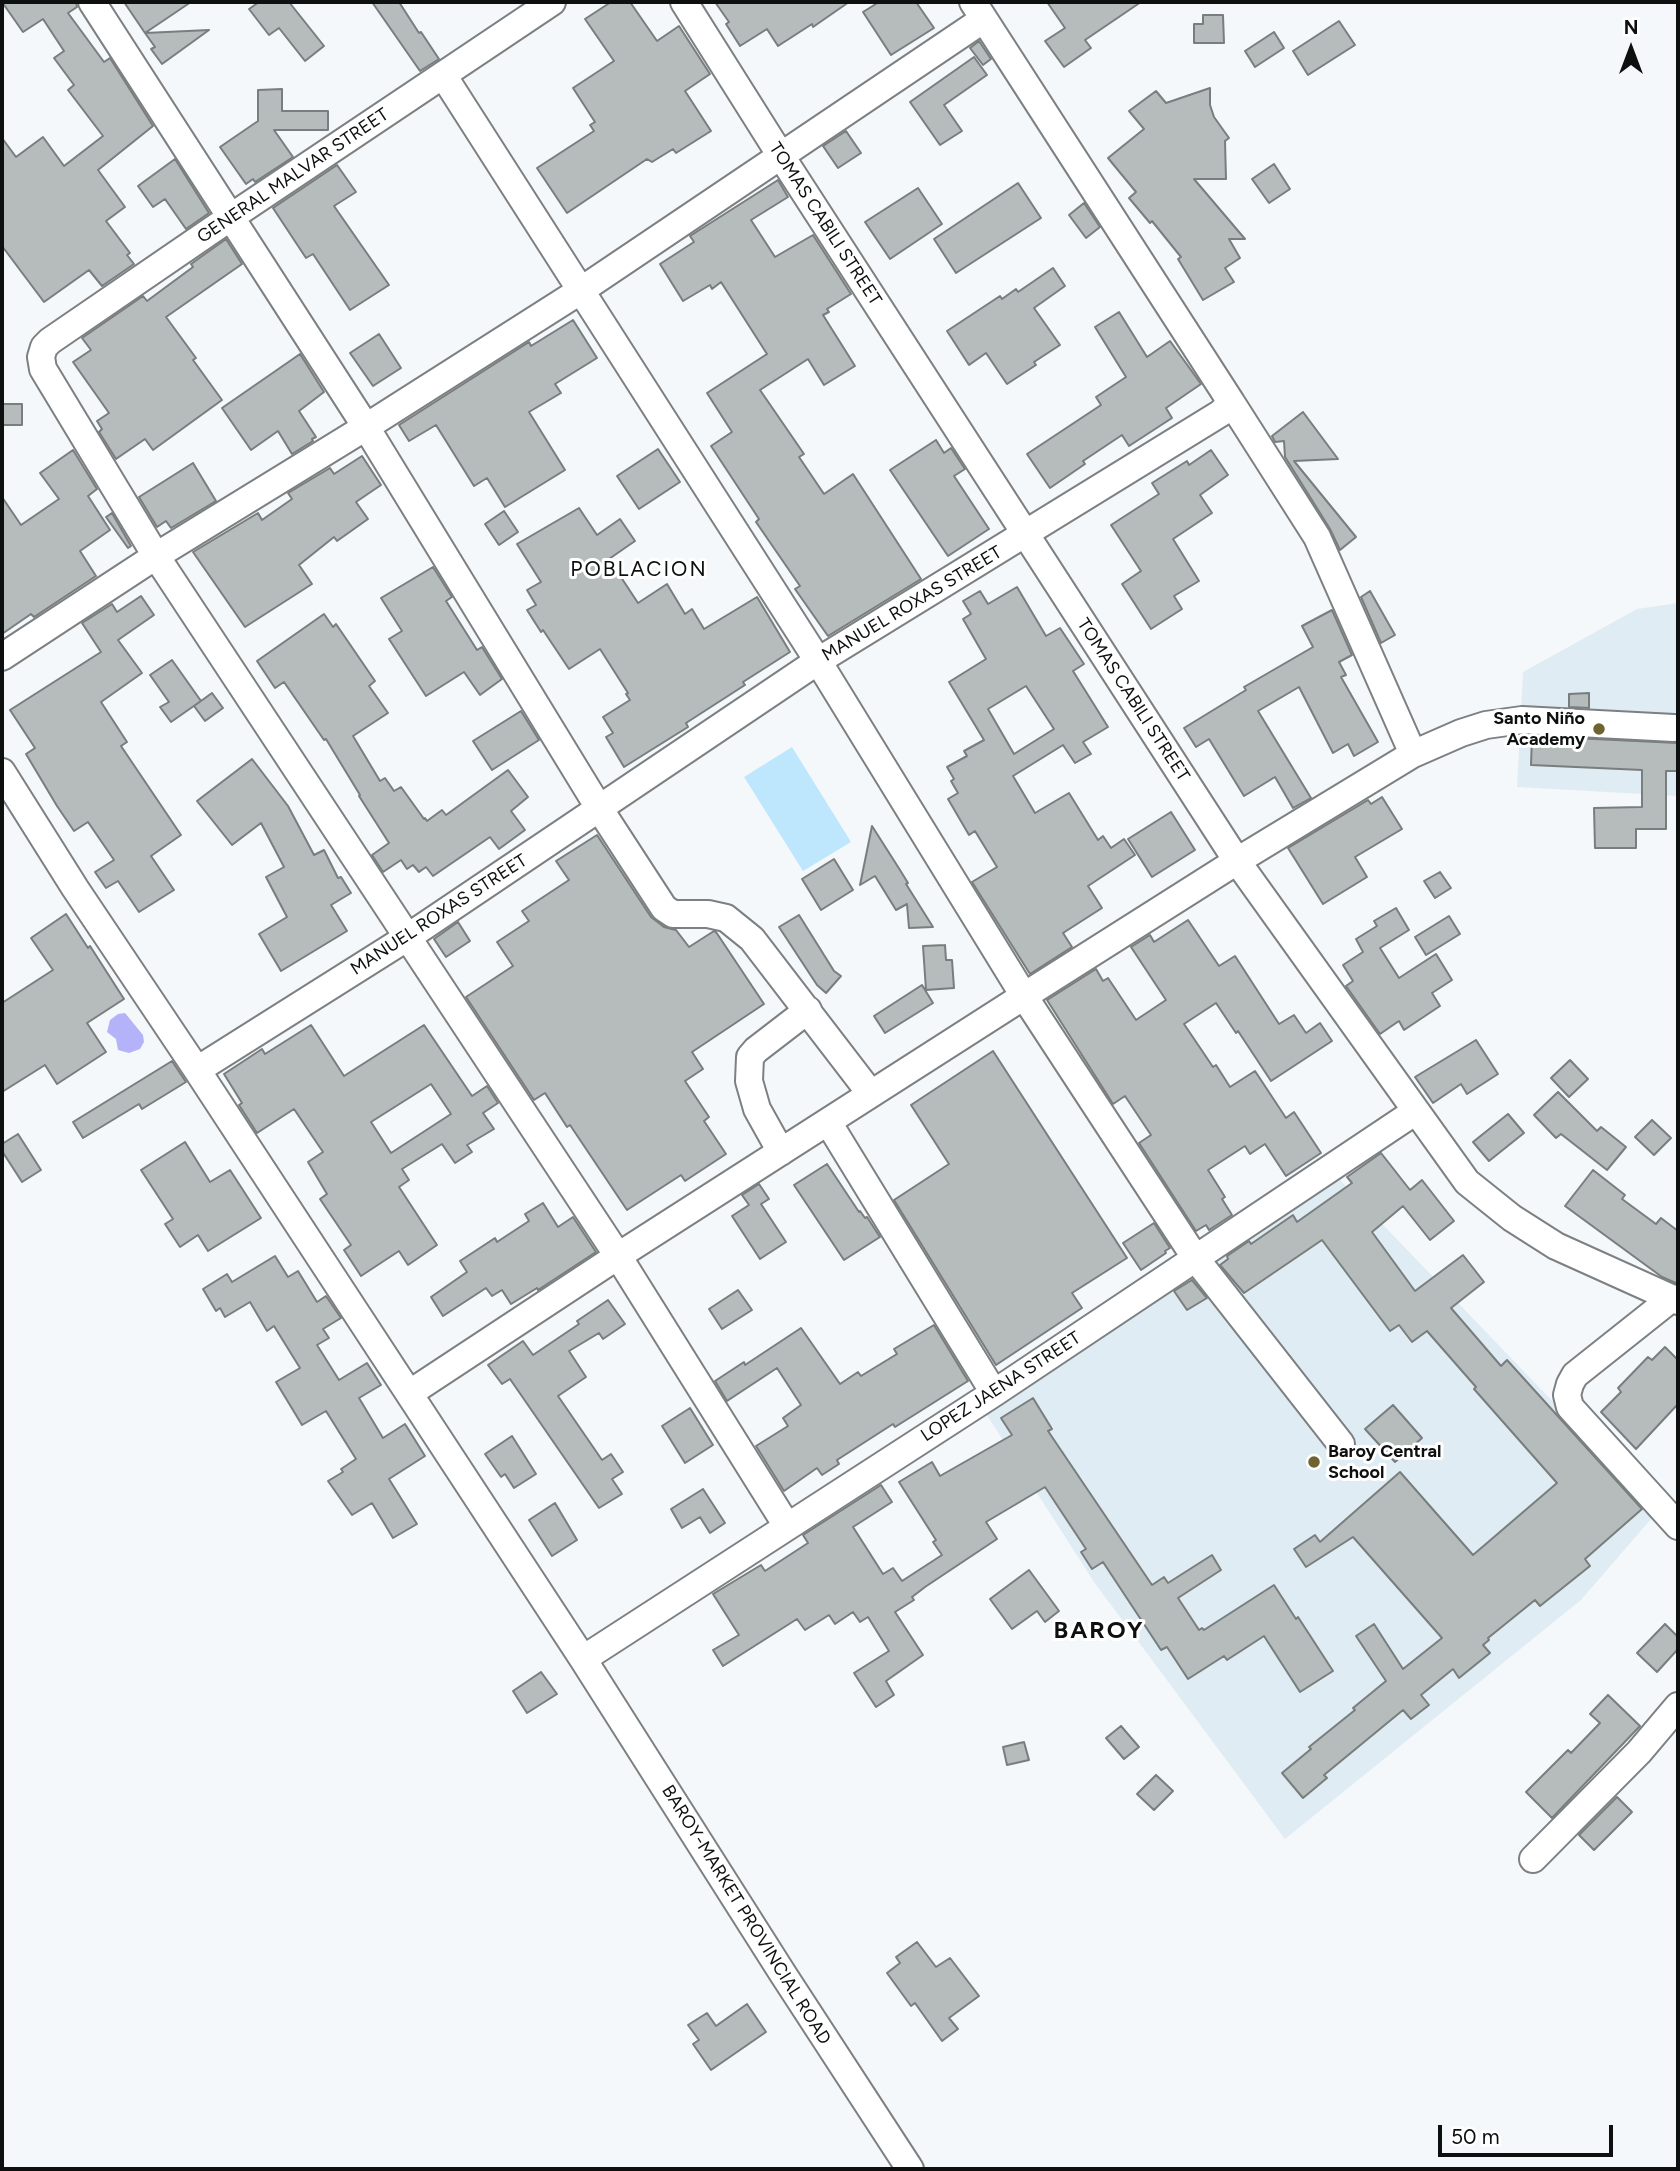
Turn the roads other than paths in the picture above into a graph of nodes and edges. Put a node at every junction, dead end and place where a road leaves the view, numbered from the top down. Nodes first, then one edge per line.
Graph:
1 (92, 2) edge
2 (552, 2) edge
3 (684, 2) edge
4 (979, 10) edge
5 (443, 75) junction
6 (781, 156) junction
7 (231, 217) junction
8 (580, 291) junction
9 (1231, 402) junction
10 (366, 427) junction
11 (1027, 534) junction
12 (156, 556) junction
13 (2, 657) edge
14 (818, 660) junction
15 (1674, 728) dead end
16 (1413, 754) junction
17 (2, 772) edge
18 (599, 808) junction
19 (1237, 861) junction
20 (408, 937) junction
21 (1024, 996) junction
22 (808, 1010) junction
23 (197, 1070) junction
24 (871, 1094) junction
25 (1416, 1111) junction
26 (828, 1122) junction
27 (781, 1152) junction
28 (618, 1256) junction
29 (1196, 1259) junction
30 (1675, 1299) edge
31 (410, 1393) junction
32 (994, 1393) junction
33 (1341, 1444) dead end
34 (787, 1526) junction
35 (1678, 1526) edge
36 (583, 1659) junction
37 (1678, 1706) edge
38 (1533, 1859) dead end
39 (911, 2169) edge

1 - 7 street
2 - 5 street, GENERAL MALVAR STREET
3 - 6 street, TOMAS CABILI STREET
4 - 6 street
4 - 9 street
5 - 7 street, GENERAL MALVAR STREET
5 - 8 street
6 - 8 street
6 - 11 street, TOMAS CABILI STREET
7 - 10 street
7 - 12 street, GENERAL MALVAR STREET
8 - 10 street
8 - 14 street
9 - 11 street, MANUEL ROXAS STREET
9 - 16 street
10 - 12 street
10 - 18 street
11 - 14 street, MANUEL ROXAS STREET
11 - 19 street, TOMAS CABILI STREET
12 - 13 street
12 - 20 street
14 - 18 street, MANUEL ROXAS STREET
14 - 21 street
15 - 16 street
16 - 19 street
17 - 23 street, BAROY-MARKET PROVINCIAL ROAD
18 - 20 street, MANUEL ROXAS STREET
18 - 22 street
19 - 21 street
19 - 25 street, TOMAS CABILI STREET
20 - 23 street, MANUEL ROXAS STREET
20 - 28 street
21 - 24 street
21 - 29 street
22 - 24 street
22 - 27 street
23 - 31 street, BAROY-MARKET PROVINCIAL ROAD
24 - 26 street
25 - 29 street, LOPEZ JAENA STREET
25 - 30 street, TOMAS CABILI STREET
26 - 27 street
26 - 32 street
27 - 28 street
28 - 31 street
28 - 34 street
29 - 32 street, LOPEZ JAENA STREET
29 - 33 street
30 - 35 street
31 - 36 street, BAROY-MARKET PROVINCIAL ROAD
32 - 34 street, LOPEZ JAENA STREET
34 - 36 street, LOPEZ JAENA STREET
36 - 39 street, BAROY-MARKET PROVINCIAL ROAD
37 - 38 street

